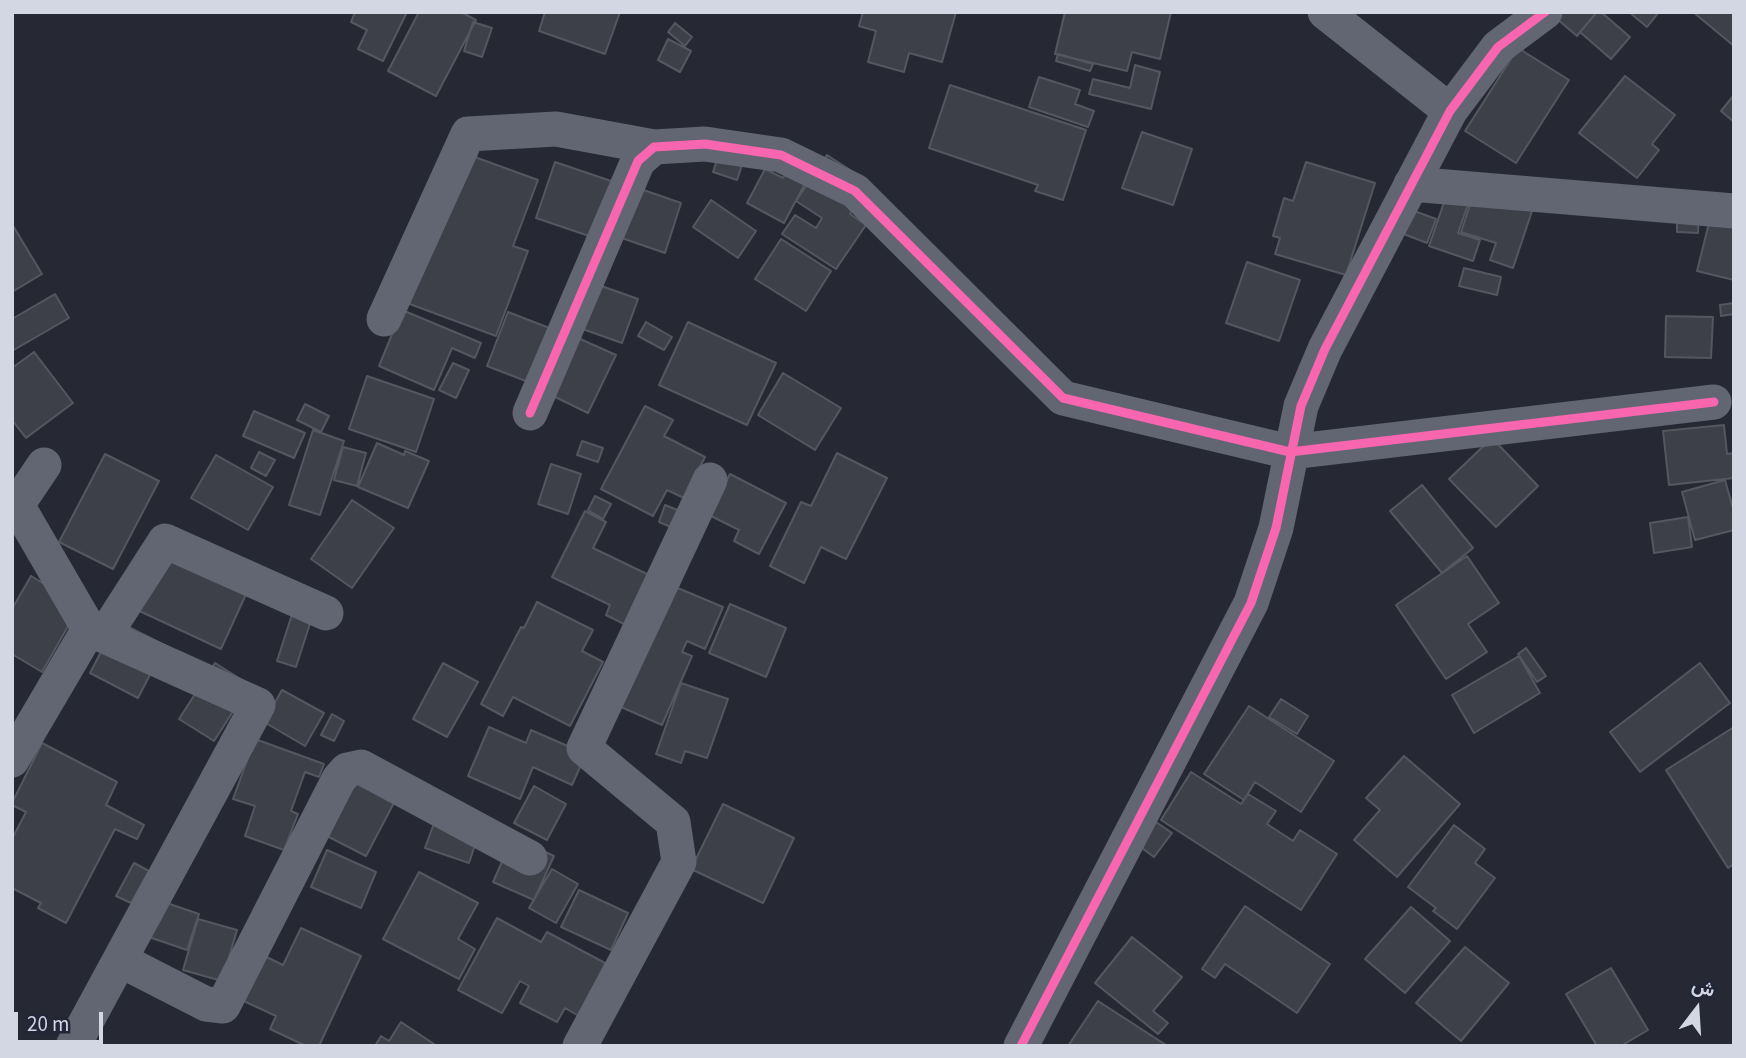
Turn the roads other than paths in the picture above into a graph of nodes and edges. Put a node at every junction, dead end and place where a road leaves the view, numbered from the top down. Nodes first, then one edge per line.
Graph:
1 (1325, 12) edge
2 (1545, 12) edge
3 (1450, 111) junction
4 (654, 147) junction
5 (1410, 184) junction
6 (1734, 211) edge
7 (384, 319) dead end
8 (1714, 402) dead end
9 (530, 412) dead end
10 (1290, 452) junction
11 (44, 465) dead end
12 (710, 480) dead end
13 (326, 613) dead end
14 (97, 632) junction
15 (12, 760) edge
16 (530, 858) dead end
17 (120, 960) junction
18 (73, 1046) edge
19 (580, 1046) edge
20 (1021, 1046) edge

1 - 3 street
2 - 3 street
3 - 5 street
4 - 7 street
4 - 9 street
4 - 10 street
5 - 6 street
5 - 10 street
8 - 10 street
10 - 20 street
11 - 14 street
12 - 19 street
13 - 14 street
14 - 15 street
14 - 17 street
16 - 17 street
17 - 18 street

